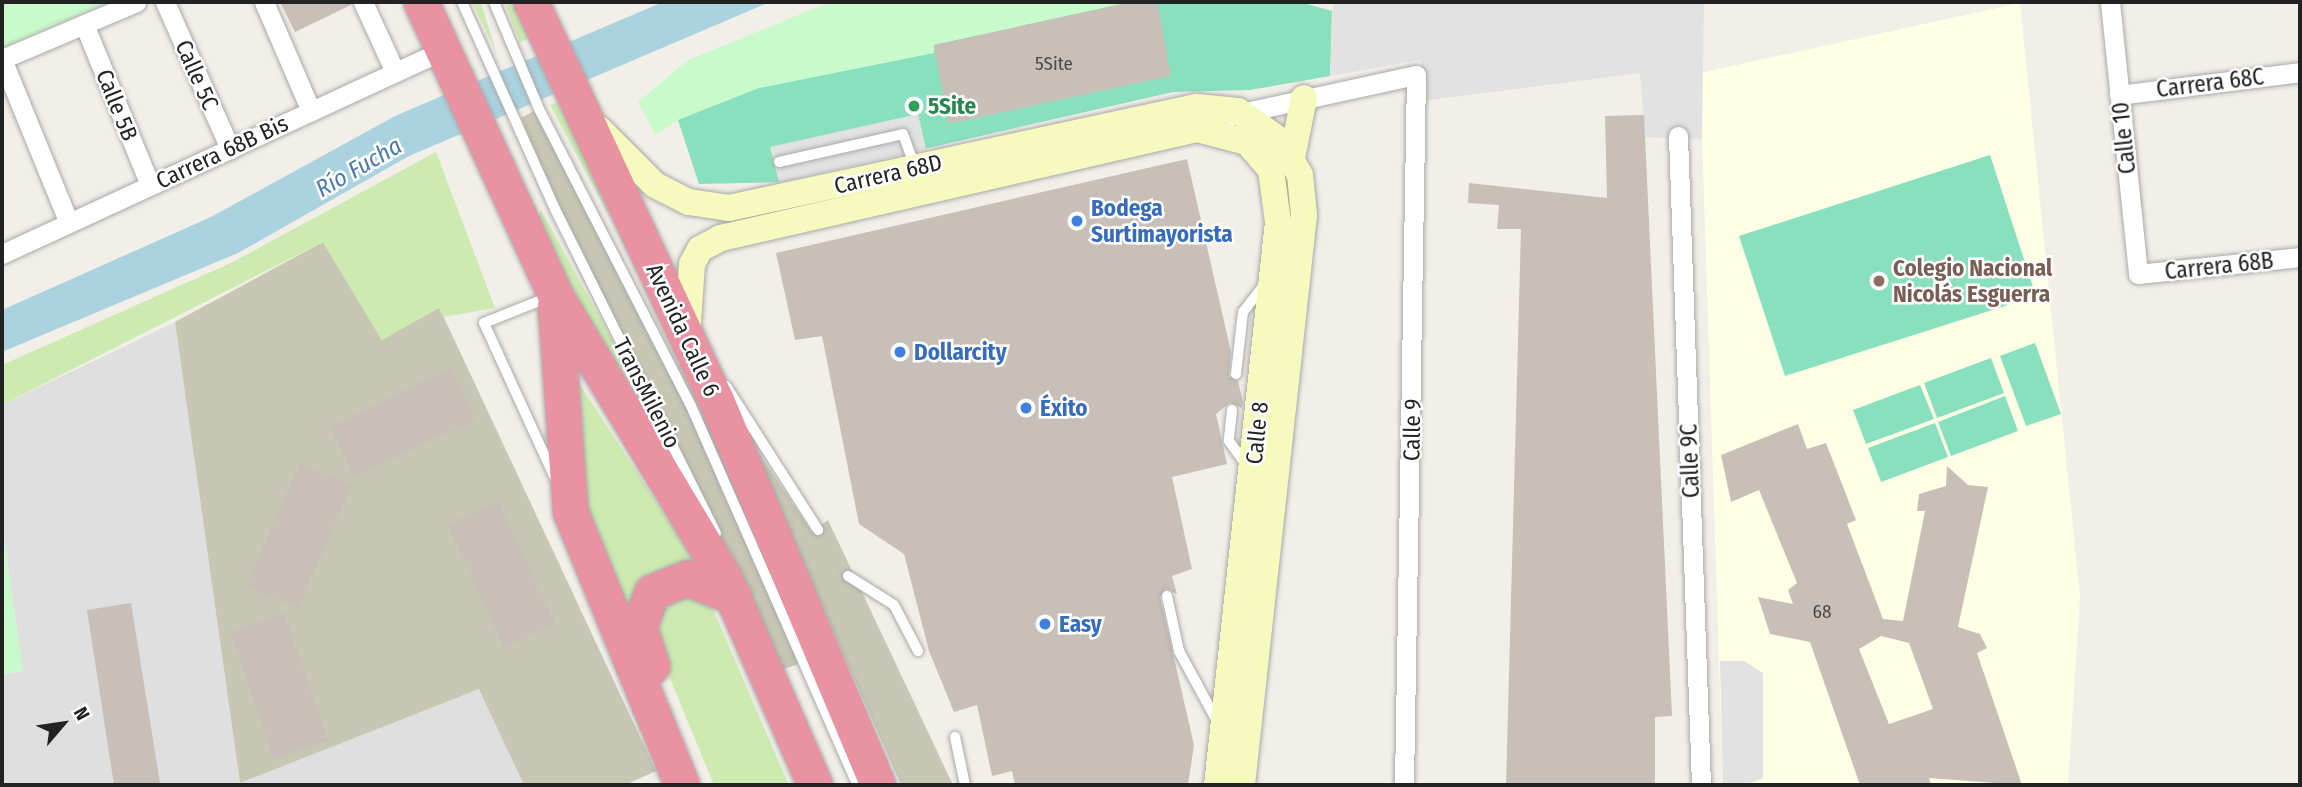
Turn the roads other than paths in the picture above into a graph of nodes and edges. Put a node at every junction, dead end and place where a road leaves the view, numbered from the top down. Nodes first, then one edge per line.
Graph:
1 (136, 2) edge
2 (165, 2) edge
3 (264, 2) edge
4 (363, 2) edge
5 (421, 2) edge
6 (462, 2) edge
7 (494, 2) edge
8 (2110, 2) edge
9 (538, 17) edge
10 (84, 24) junction
11 (2, 59) edge
12 (448, 62) junction
13 (396, 72) junction
14 (2300, 72) edge
15 (1416, 75) joint
16 (2119, 95) junction
17 (1304, 98) junction
18 (576, 101) junction
19 (311, 111) junction
20 (1237, 111) junction
21 (1205, 129) junction
22 (1678, 136) dead end
23 (230, 149) junction
24 (1292, 158) junction
25 (779, 162) dead end
26 (914, 168) junction
27 (150, 186) junction
28 (69, 223) junction
29 (2, 254) edge
30 (2300, 257) edge
31 (1273, 274) junction
32 (2138, 274) joint
33 (555, 295) junction
34 (687, 338) junction
35 (1237, 374) dead end
36 (1233, 410) dead end
37 (1252, 473) junction
38 (570, 511) junction
39 (818, 530) dead end
40 (848, 576) dead end
41 (1167, 596) dead end
42 (734, 597) junction
43 (918, 651) dead end
44 (816, 667) junction
45 (775, 674) junction
46 (955, 737) dead end
47 (1223, 742) junction
48 (816, 751) dead end
49 (682, 785) edge
50 (702, 785) edge
51 (815, 785) edge
52 (831, 785) edge
53 (857, 785) edge
54 (878, 785) edge
55 (965, 785) edge
56 (1217, 785) edge
57 (1242, 785) edge
58 (1404, 785) edge
59 (1701, 785) edge

1 - 10 street
2 - 23 street, Calle 5C
3 - 19 street
4 - 13 street
5 - 12 highway
6 - 45 lane, TransMilenio
7 - 44 lane, TransMilenio
8 - 16 street, Calle 10
9 - 18 highway, Avenida Calle 6
10 - 11 street
10 - 27 street, Calle 5B
11 - 28 street
12 - 13 street, Carrera 68B Bis
12 - 33 highway
13 - 19 street, Carrera 68B Bis
14 - 16 street, Carrera 68C
15 - 17 street, Carrera 68D
15 - 58 street, Calle 9
16 - 32 street, Calle 10
17 - 20 street, Carrera 68D
17 - 24 street
18 - 26 street, Carrera 68D
18 - 34 highway, Avenida Calle 6
19 - 23 street, Carrera 68B Bis
20 - 21 street, Carrera 68D
20 - 24 street, Calle 8
20 - 26 street, Carrera 68D
21 - 31 street, Calle 8
21 - 34 street, Carrera 68D
22 - 59 street, Calle 9C
23 - 27 street, Carrera 68B Bis
24 - 57 street, Calle 8
25 - 26 lane
27 - 28 street, Carrera 68B Bis
28 - 29 street, Carrera 68B Bis
30 - 32 street, Carrera 68B
31 - 35 lane
31 - 37 street, Calle 8
33 - 38 highway
33 - 38 lane
33 - 42 highway
34 - 39 lane
34 - 44 highway, Avenida Calle 6
36 - 37 lane
37 - 47 street, Calle 8
38 - 49 highway
40 - 43 lane
41 - 47 lane
42 - 45 highway
42 - 50 highway
44 - 53 lane, TransMilenio
44 - 54 highway, Avenida Calle 6
45 - 51 highway
46 - 55 lane
47 - 56 street, Calle 8
48 - 52 lane

